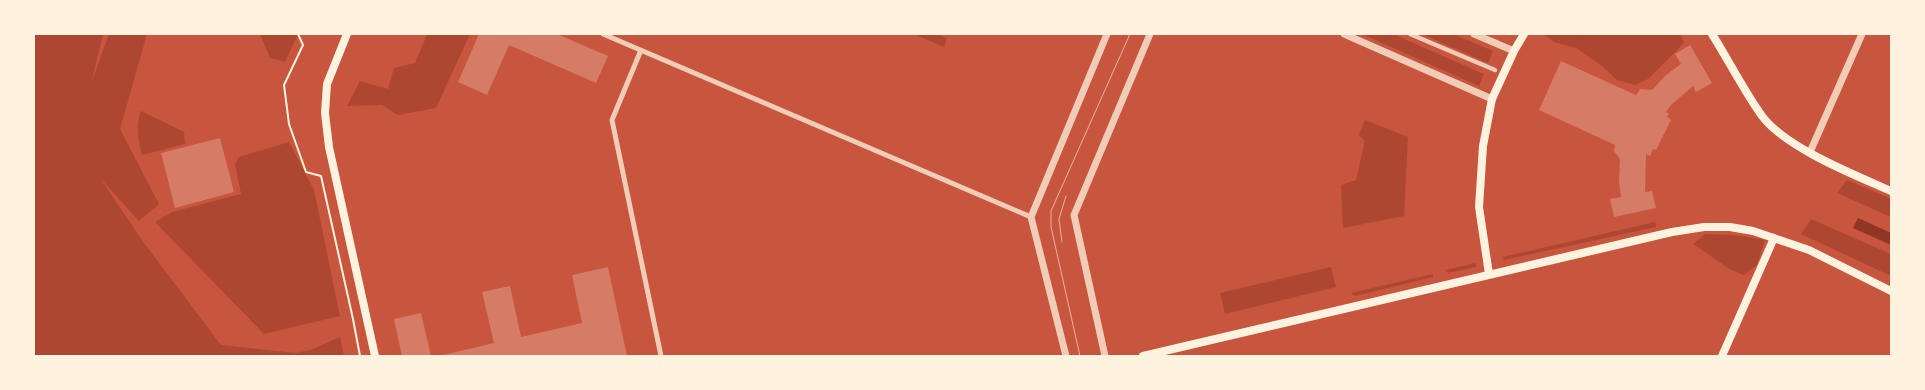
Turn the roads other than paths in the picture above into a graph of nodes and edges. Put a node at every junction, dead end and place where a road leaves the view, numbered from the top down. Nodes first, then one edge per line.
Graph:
1 (347, 34) edge
2 (603, 34) edge
3 (1107, 34) edge
4 (1150, 34) edge
5 (1344, 34) edge
6 (1410, 34) edge
7 (1474, 34) edge
8 (1524, 34) edge
9 (1712, 34) edge
10 (1862, 34) edge
11 (641, 50) junction
12 (1514, 51) junction
13 (1495, 70) dead end
14 (1492, 99) junction
15 (1810, 152) junction
16 (1891, 191) edge
17 (1030, 217) junction
18 (1774, 238) junction
19 (1490, 274) junction
20 (1891, 291) edge
21 (375, 356) edge
22 (661, 356) edge
23 (1066, 356) edge
24 (1106, 356) edge
25 (1143, 356) edge
26 (1722, 356) edge

1 - 21 main road
2 - 11 street
3 - 17 street
4 - 24 street
5 - 14 street
6 - 13 street
7 - 12 street
8 - 12 main road
9 - 15 main road
10 - 15 street
11 - 17 street
11 - 22 street
12 - 14 main road
14 - 19 main road
15 - 16 main road
17 - 23 street
18 - 19 main road
18 - 20 main road
18 - 26 main road
19 - 25 main road

